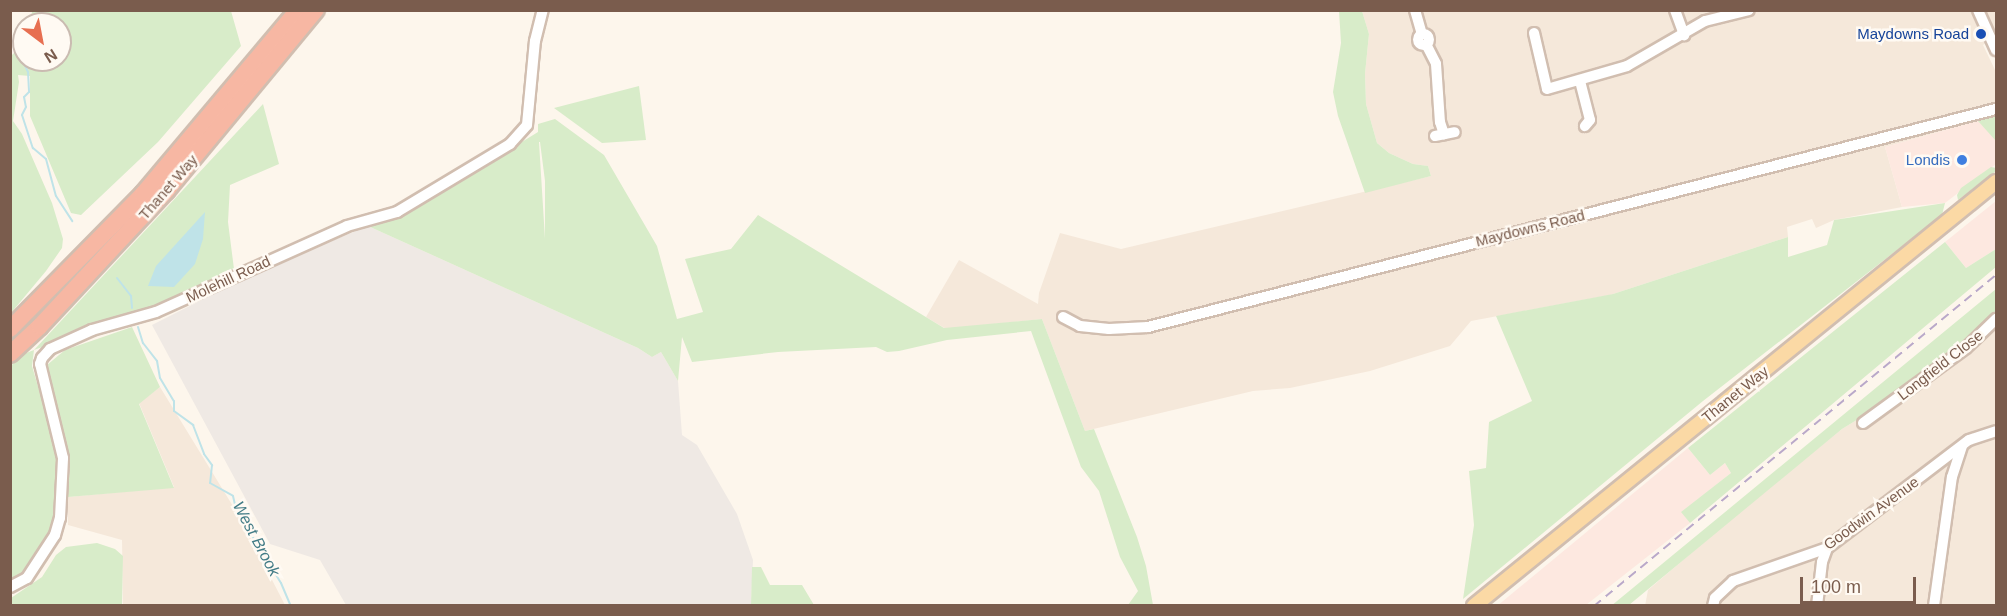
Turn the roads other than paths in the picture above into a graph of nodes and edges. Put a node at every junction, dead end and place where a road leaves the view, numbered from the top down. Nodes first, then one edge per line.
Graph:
1 (298, 10) edge
2 (316, 10) edge
3 (543, 10) edge
4 (1415, 10) edge
5 (1675, 10) edge
6 (1749, 10) edge
7 (1978, 10) edge
8 (1534, 33) dead end
9 (1684, 35) junction
10 (1996, 50) edge
11 (1580, 81) junction
12 (1996, 109) edge
13 (1585, 126) dead end
14 (1445, 134) dead end
15 (1996, 182) edge
16 (1063, 317) dead end
17 (1996, 319) edge
18 (10, 329) edge
19 (10, 354) edge
20 (1863, 423) dead end
21 (1996, 431) edge
22 (1962, 447) junction
23 (1931, 470) junction
24 (1952, 477) junction
25 (1827, 548) junction
26 (10, 587) edge
27 (1474, 606) edge
28 (1713, 606) edge
29 (1817, 606) edge
30 (1934, 606) edge

1 - 18 highway, Thanet Way
2 - 19 highway, Thanet Way
3 - 26 street, Molehill Road
4 - 14 street
5 - 9 street
6 - 9 street
7 - 10 street
8 - 11 street
9 - 11 street
11 - 13 street
12 - 16 street, Maydowns Road
15 - 27 main road, Thanet Way
17 - 20 street, Longfield Close
21 - 22 street, Goodwin Avenue
22 - 23 street, Goodwin Avenue
22 - 24 street
23 - 24 street
23 - 25 street, Goodwin Avenue
24 - 30 street
25 - 28 street, Goodwin Avenue
25 - 29 street

